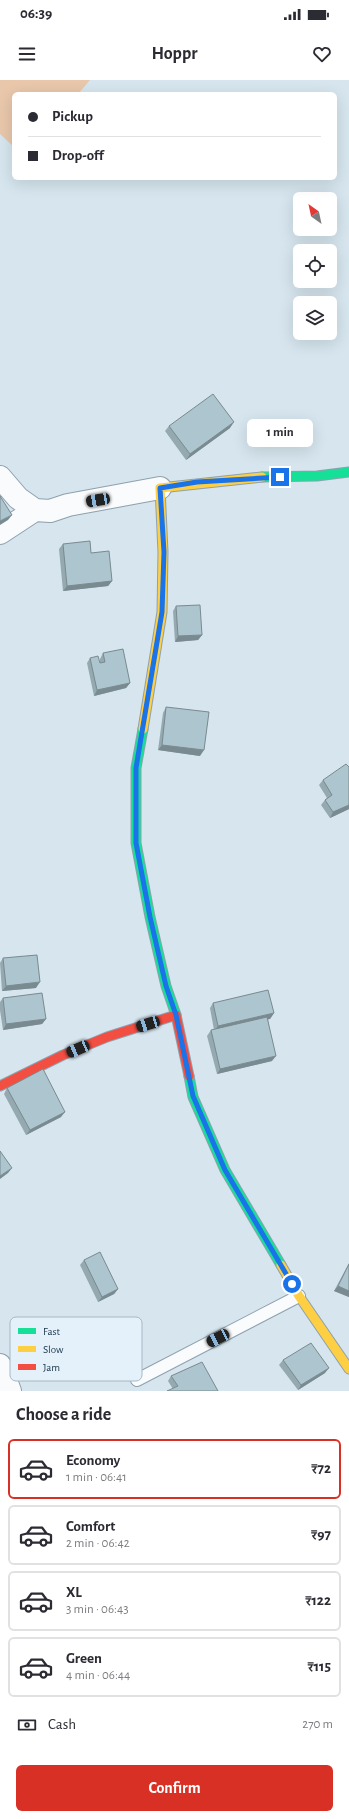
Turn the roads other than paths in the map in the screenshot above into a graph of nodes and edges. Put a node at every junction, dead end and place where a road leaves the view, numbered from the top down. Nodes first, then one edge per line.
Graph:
1 (349, 472) edge
2 (0, 477) edge
3 (160, 488) junction
4 (35, 510) junction
5 (0, 533) edge
6 (176, 1015) junction
7 (0, 1086) edge
8 (299, 1296) junction
9 (0, 1365) edge
10 (349, 1369) edge
11 (142, 1377) edge
12 (10, 1391) edge

1 - 3 street
2 - 4 street
3 - 4 street
3 - 6 street
4 - 5 street
6 - 7 street
6 - 8 street
8 - 10 street
8 - 11 lane
9 - 12 street

